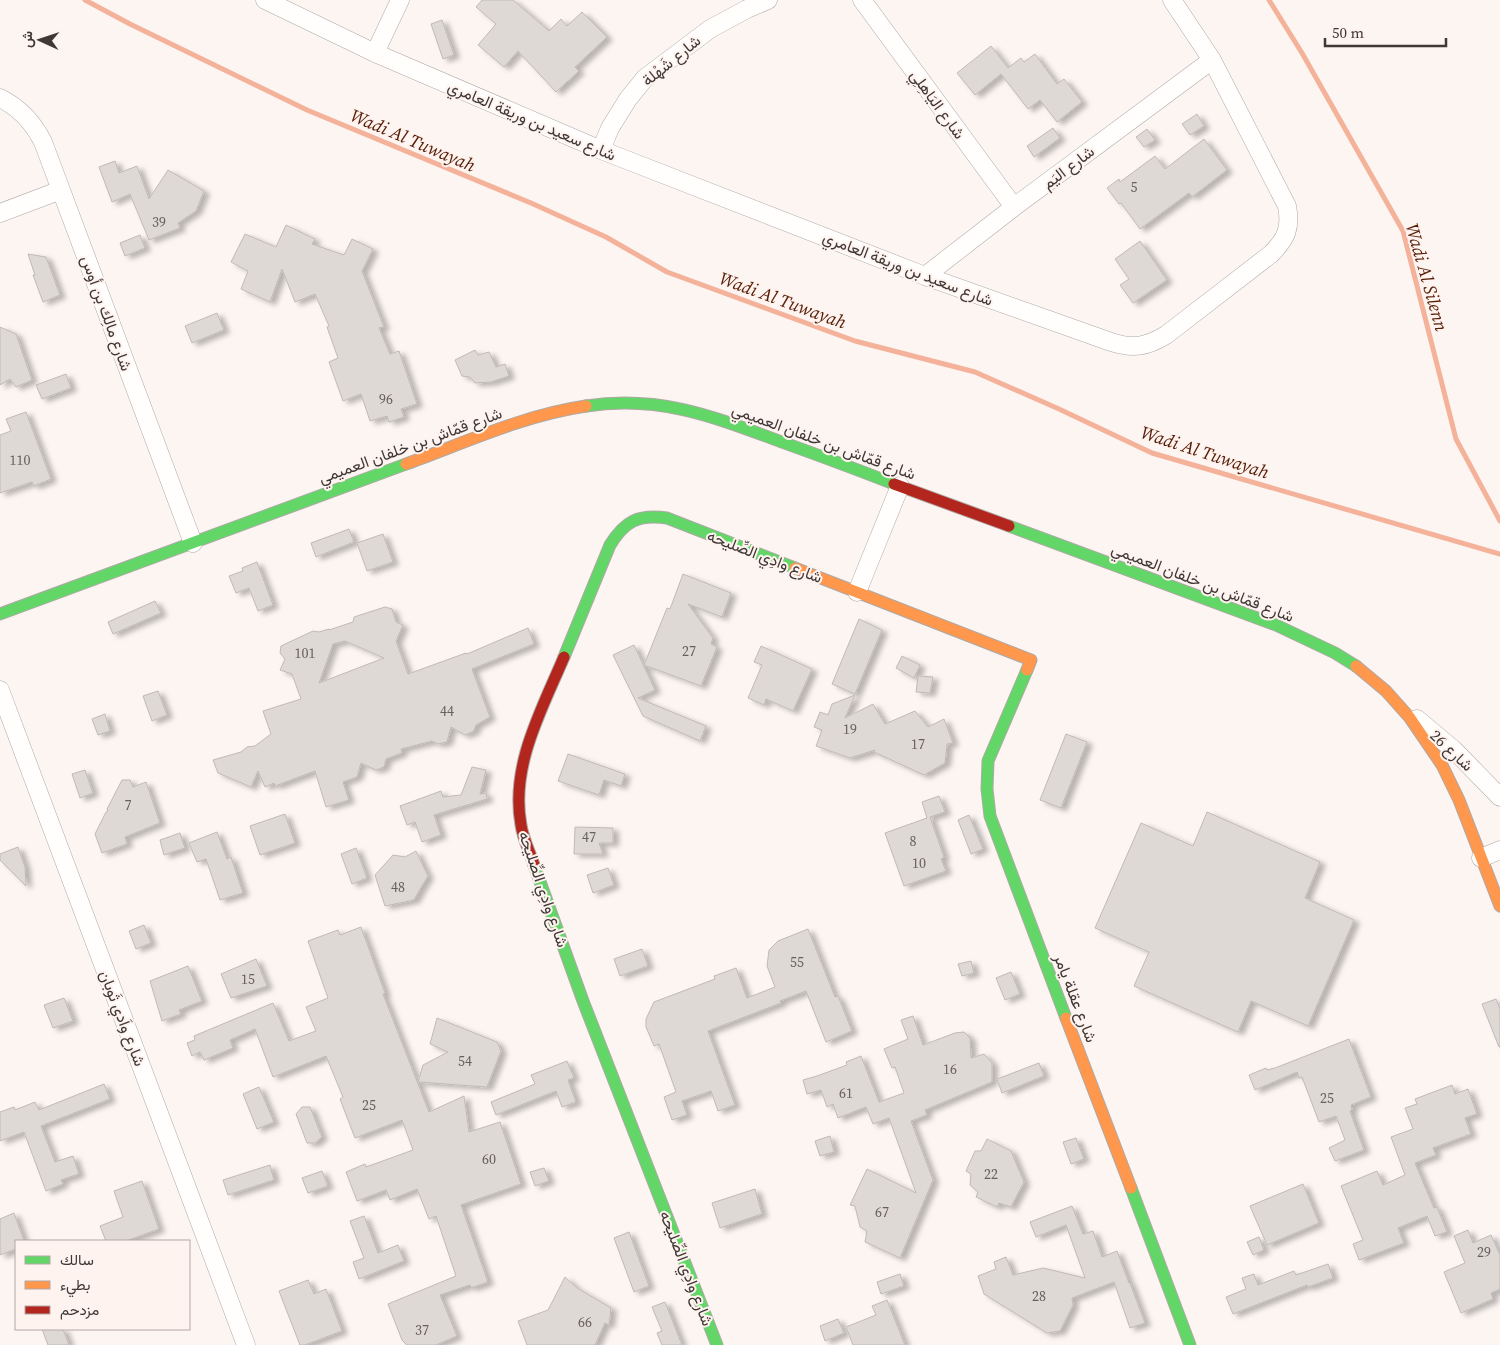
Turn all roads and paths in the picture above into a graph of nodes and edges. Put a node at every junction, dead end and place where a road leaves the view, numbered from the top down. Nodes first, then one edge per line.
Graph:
1 (266, 0) edge
2 (400, 0) edge
3 (768, 0) edge
4 (862, 0) edge
5 (1172, 0) edge
6 (375, 52) junction
7 (1212, 60) junction
8 (0, 98) edge
9 (602, 150) junction
10 (61, 190) junction
11 (1014, 207) junction
12 (0, 213) edge
13 (925, 276) junction
14 (900, 486) junction
15 (193, 543) junction
16 (857, 592) junction
17 (0, 614) edge
18 (1031, 660) joint
19 (0, 690) edge
20 (1400, 707) junction
21 (1500, 797) edge
22 (1500, 850) edge
23 (1482, 858) junction
24 (1500, 906) edge
25 (246, 1345) edge
26 (717, 1345) edge
27 (1190, 1345) edge

1 - 6 street, شارع سعيد بن وريقة العامري
2 - 6 street
3 - 9 street, شارع شَهْلة
4 - 11 street, شارع اليَاهِلِي
5 - 7 street, شارع سعيد بن وريقة العامري
6 - 9 street, شارع سعيد بن وريقة العامري
7 - 11 street, شارع اليَم
7 - 13 street, شارع سعيد بن وريقة العامري
8 - 10 street, شارع مالِك بن أوس
9 - 13 street, شارع سعيد بن وريقة العامري
10 - 12 street
10 - 15 street, شارع مالِك بن أوس
11 - 13 street, شارع اليَم
14 - 15 street, شارع قمّاش بن خلفان العميمي
14 - 16 street
14 - 20 street, شارع قمّاش بن خلفان العميمي
15 - 17 street, شارع قمّاش بن خلفان العميمي
16 - 18 street, شارع وادِي الصِّليحه
16 - 26 street, شارع وادِي الصِّليحه
18 - 27 street, شارع عقلة يامر
19 - 25 street, شارع واَدي ثَوبان
20 - 21 street, شارع 26
20 - 23 street, شارع قمّاش بن خلفان العميمي
22 - 23 street
23 - 24 street, شارع قمّاش بن خلفان العميمي

